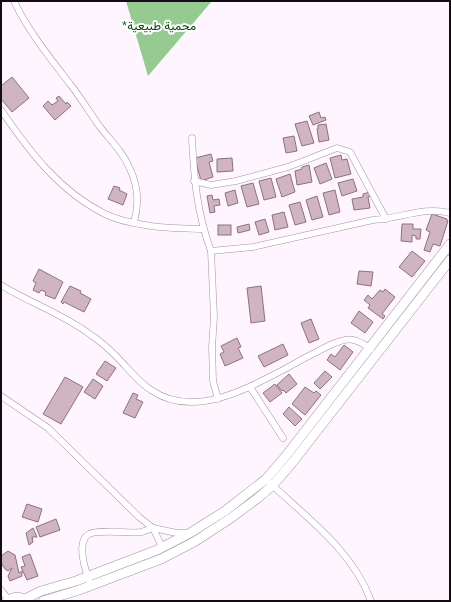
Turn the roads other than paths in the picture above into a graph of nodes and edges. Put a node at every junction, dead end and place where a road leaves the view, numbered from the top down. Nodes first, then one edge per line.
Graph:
1 (14, 1) edge
2 (1, 110) edge
3 (192, 138) dead end
4 (194, 181) junction
5 (450, 213) edge
6 (386, 219) junction
7 (134, 222) junction
8 (203, 230) junction
9 (450, 244) edge
10 (211, 252) junction
11 (450, 260) edge
12 (1, 285) edge
13 (373, 351) junction
14 (250, 387) junction
15 (1, 396) edge
16 (218, 399) junction
17 (283, 438) dead end
18 (269, 482) junction
19 (153, 528) junction
20 (190, 533) junction
21 (162, 547) junction
22 (89, 581) junction
23 (1, 590) edge
24 (8, 600) edge
25 (26, 600) edge
26 (43, 601) edge
27 (371, 601) edge

1 - 7 street
2 - 7 street
3 - 4 street
4 - 6 street
4 - 8 street
5 - 6 street
6 - 10 street
7 - 8 street
8 - 10 street
9 - 13 main road
10 - 16 street
11 - 13 main road
12 - 16 street
13 - 14 street
13 - 18 main road
14 - 16 street
14 - 17 street
15 - 19 street
18 - 20 main road
18 - 22 main road
18 - 27 street
19 - 20 street
19 - 21 street
19 - 22 street
20 - 21 main road
21 - 22 main road
22 - 25 main road
22 - 26 main road
23 - 24 street
24 - 25 main road

